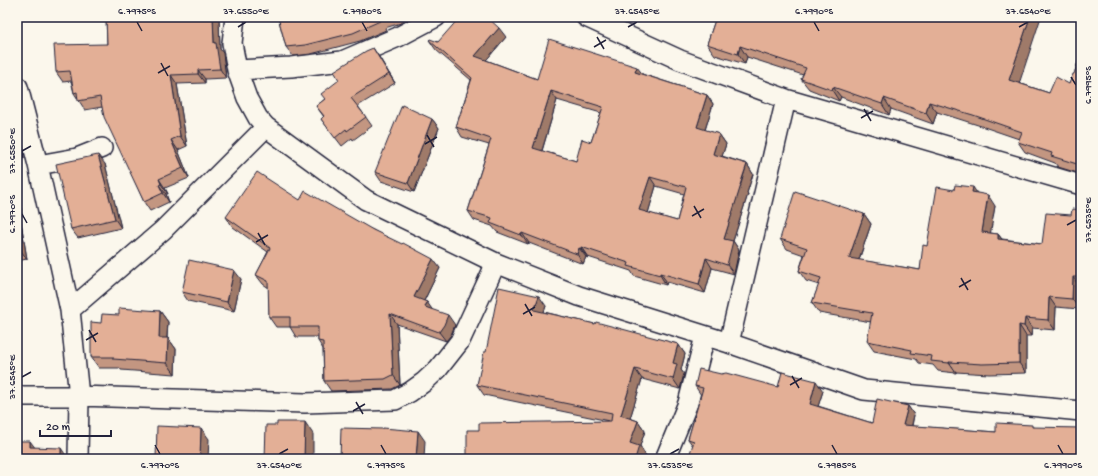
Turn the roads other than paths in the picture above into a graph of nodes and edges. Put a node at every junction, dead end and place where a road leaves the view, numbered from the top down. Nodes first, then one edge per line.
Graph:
1 (235, 17) edge
2 (436, 17) edge
3 (586, 17) edge
4 (236, 70) junction
5 (17, 86) edge
6 (786, 99) junction
7 (266, 127) junction
8 (102, 148) dead end
9 (38, 166) junction
10 (1081, 185) edge
11 (496, 263) junction
12 (70, 310) junction
13 (705, 336) junction
14 (729, 343) junction
15 (17, 396) edge
16 (79, 396) junction
17 (1081, 411) edge
18 (78, 459) edge
19 (665, 459) edge

1 - 4 street
2 - 4 street
3 - 6 street
4 - 7 street
5 - 9 street
6 - 10 street
6 - 14 street
7 - 11 street
7 - 12 street
8 - 9 street
9 - 12 street
11 - 13 street
11 - 16 street
12 - 16 street
13 - 14 street
13 - 19 street
14 - 17 street
15 - 16 street
16 - 18 street

